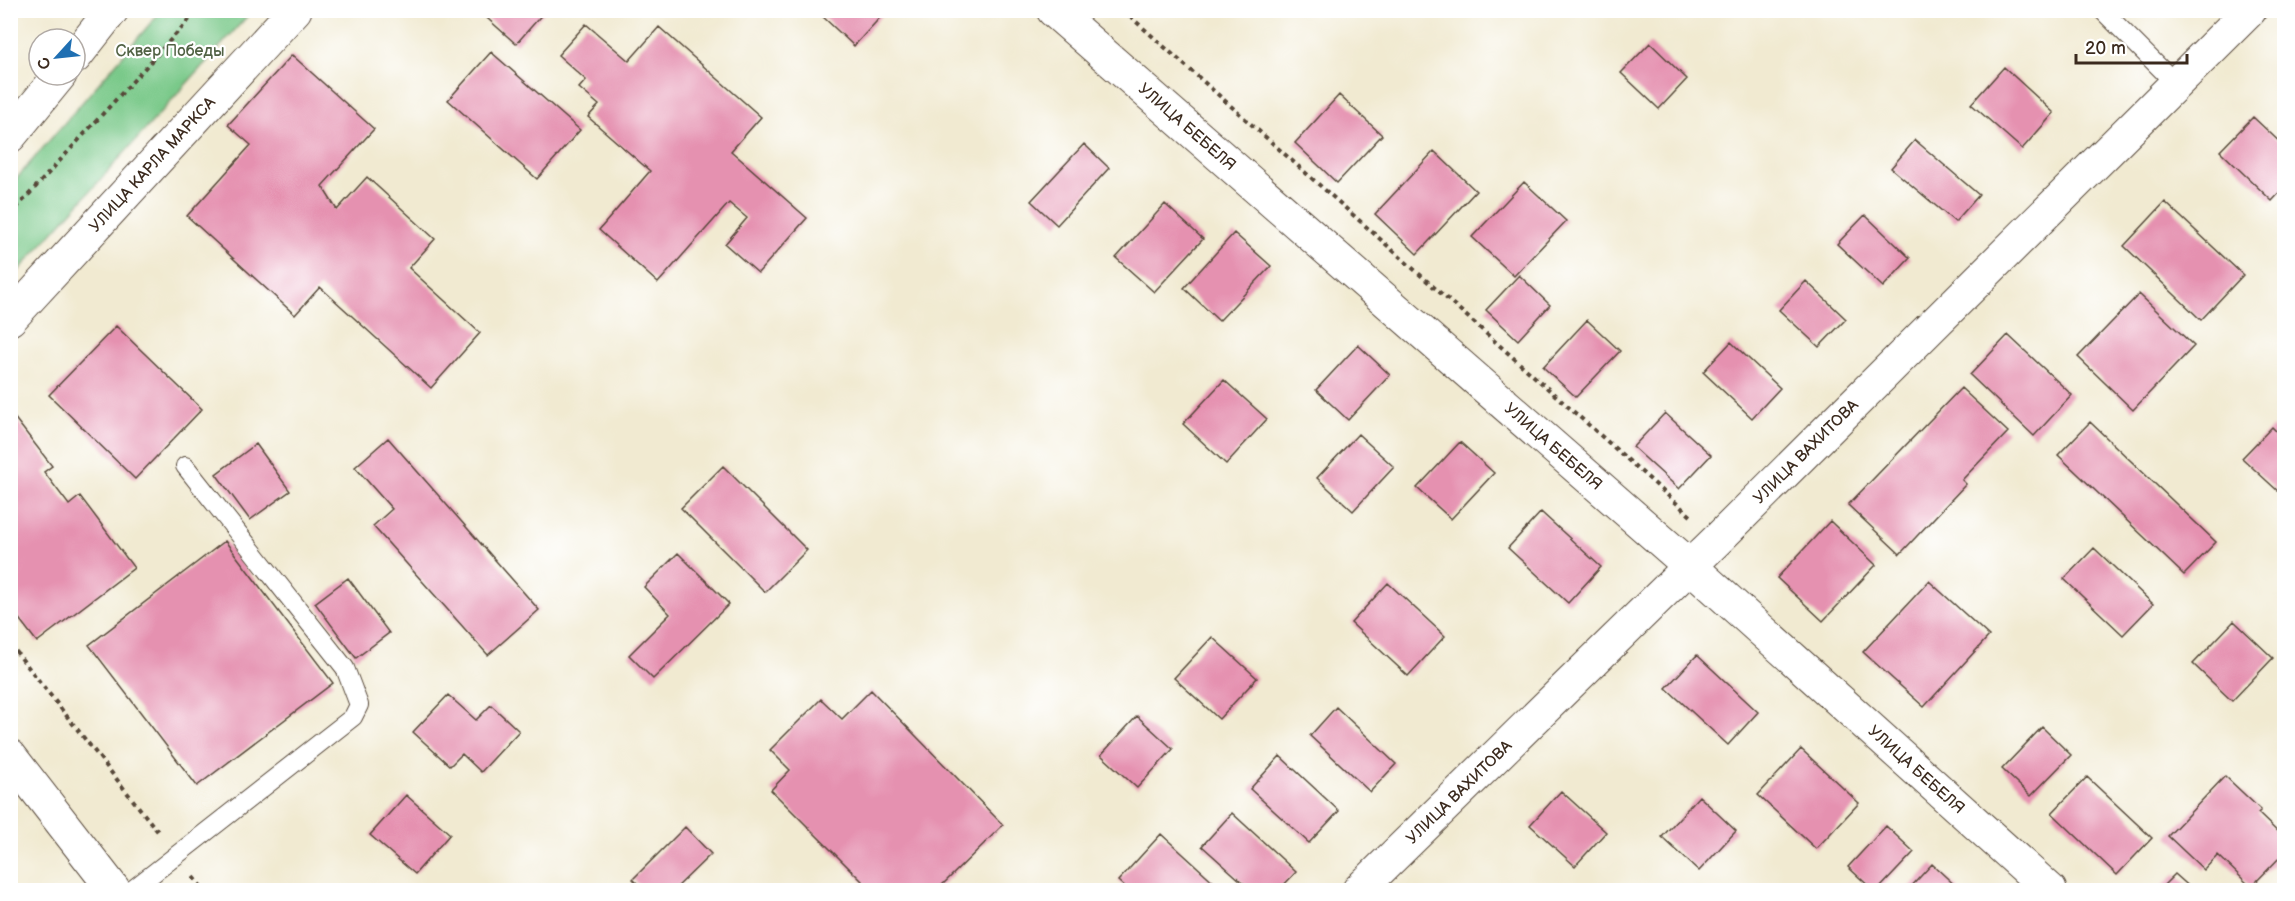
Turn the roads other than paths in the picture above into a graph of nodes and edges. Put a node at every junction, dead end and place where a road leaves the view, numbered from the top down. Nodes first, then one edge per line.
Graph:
1 (112, 10) edge
2 (295, 10) edge
3 (1053, 10) edge
4 (2102, 10) edge
5 (2250, 10) edge
6 (87, 42) edge
7 (2177, 85) junction
8 (50, 87) edge
9 (10, 136) edge
10 (10, 319) edge
11 (185, 466) dead end
12 (1690, 566) junction
13 (10, 756) edge
14 (114, 891) edge
15 (132, 891) edge
16 (1359, 891) edge
17 (2050, 891) edge

1 - 6 street
2 - 10 street, УЛИЦА КАРЛА МАРКСА
3 - 12 street, УЛИЦА БЕБЕЛЯ
4 - 7 lane
5 - 7 street, УЛИЦА ВАХИТОВА
7 - 12 street, УЛИЦА ВАХИТОВА
8 - 9 street
11 - 15 lane
12 - 16 street, УЛИЦА ВАХИТОВА
12 - 17 street, УЛИЦА БЕБЕЛЯ
13 - 14 street

